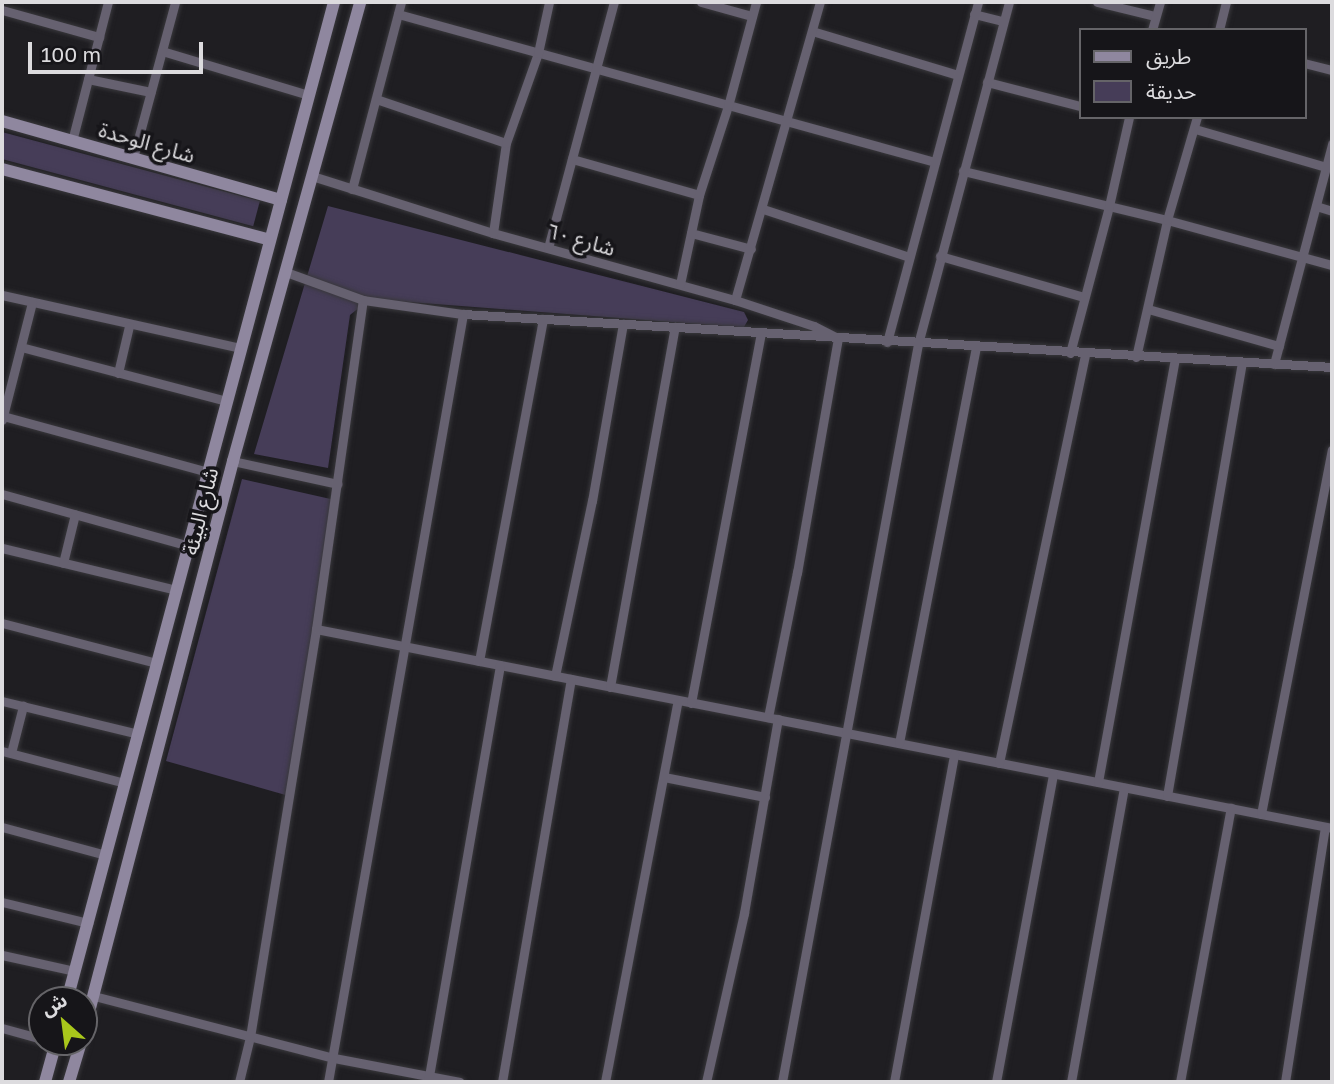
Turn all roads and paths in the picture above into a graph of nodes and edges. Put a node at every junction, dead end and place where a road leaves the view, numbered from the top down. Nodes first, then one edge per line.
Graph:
1 (108, 2) edge
2 (175, 2) edge
3 (334, 2) edge
4 (360, 2) edge
5 (401, 2) edge
6 (550, 2) edge
7 (614, 2) edge
8 (701, 2) edge
9 (756, 2) edge
10 (820, 2) edge
11 (978, 2) edge
12 (1009, 2) edge
13 (1097, 2) edge
14 (1160, 2) edge
15 (1226, 2) edge
16 (2, 10) edge
17 (398, 14) junction
18 (975, 14) junction
19 (752, 16) junction
20 (1155, 16) junction
21 (1003, 22) junction
22 (1152, 28) edge
23 (1220, 28) edge
24 (812, 31) junction
25 (99, 37) junction
26 (324, 40) junction
27 (348, 47) junction
28 (162, 51) junction
29 (538, 53) junction
30 (1306, 64) edge
31 (596, 70) junction
32 (1332, 70) edge
33 (958, 75) junction
34 (88, 79) junction
35 (987, 82) junction
36 (151, 92) junction
37 (309, 95) junction
38 (376, 99) junction
39 (1078, 105) edge
40 (728, 106) junction
41 (1128, 119) edge
42 (1197, 119) edge
43 (789, 120) junction
44 (2, 121) edge
45 (1195, 129) junction
46 (72, 141) junction
47 (506, 143) junction
48 (1332, 144) edge
49 (133, 158) junction
50 (572, 159) junction
51 (935, 162) junction
52 (1326, 167) junction
53 (2, 169) edge
54 (963, 171) junction
55 (312, 176) junction
56 (352, 189) junction
57 (699, 195) junction
58 (281, 200) junction
59 (1109, 206) junction
60 (1316, 206) junction
61 (764, 209) junction
62 (1332, 211) edge
63 (1167, 220) junction
64 (493, 233) junction
65 (691, 233) junction
66 (270, 240) junction
67 (548, 248) junction
68 (751, 249) junction
69 (940, 256) junction
70 (909, 257) junction
71 (1303, 258) junction
72 (1332, 265) edge
73 (286, 272) junction
74 (680, 284) junction
75 (2, 295) edge
76 (1084, 297) junction
77 (363, 300) junction
78 (735, 300) junction
79 (32, 302) junction
80 (1148, 309) junction
81 (463, 314) junction
82 (543, 319) junction
83 (623, 324) junction
84 (129, 326) junction
85 (675, 327) junction
86 (761, 333) junction
87 (838, 338) junction
88 (887, 342) junction
89 (918, 344) junction
90 (21, 346) junction
91 (1279, 346) junction
92 (242, 348) junction
93 (976, 348) junction
94 (1070, 353) junction
95 (1085, 354) junction
96 (1136, 357) junction
97 (1175, 359) junction
98 (1242, 363) junction
99 (1274, 364) junction
100 (1332, 368) edge
101 (118, 373) junction
102 (5, 392) edge
103 (227, 401) junction
104 (2, 419) edge
105 (1332, 450) edge
106 (233, 461) junction
107 (208, 472) junction
108 (338, 484) junction
109 (2, 494) edge
110 (75, 514) junction
111 (189, 546) junction
112 (2, 548) edge
113 (63, 563) junction
114 (177, 590) junction
115 (2, 624) edge
116 (316, 629) junction
117 (406, 647) junction
118 (479, 661) junction
119 (157, 663) junction
120 (500, 665) junction
121 (555, 676) junction
122 (571, 679) junction
123 (610, 687) junction
124 (2, 701) edge
125 (678, 701) junction
126 (691, 703) junction
127 (23, 706) junction
128 (143, 718) junction
129 (773, 718) junction
130 (166, 725) junction
131 (845, 733) junction
132 (138, 734) junction
133 (900, 743) junction
134 (7, 752) edge
135 (954, 754) junction
136 (999, 763) junction
137 (1053, 774) junction
138 (664, 777) junction
139 (1098, 782) junction
140 (125, 783) junction
141 (1124, 788) junction
142 (1167, 796) junction
143 (765, 797) junction
144 (1231, 808) junction
145 (1261, 814) junction
146 (2, 827) edge
147 (1329, 828) edge
148 (106, 855) junction
149 (2, 902) edge
150 (88, 923) junction
151 (2, 955) edge
152 (75, 971) junction
153 (71, 986) edge
154 (97, 986) edge
155 (98, 997) edge
156 (2, 1028) edge
157 (28, 1036) edge
158 (250, 1037) junction
159 (51, 1056) edge
160 (77, 1056) edge
161 (334, 1058) junction
162 (429, 1079) edge
163 (45, 1082) edge
164 (69, 1082) edge
165 (239, 1082) edge
166 (328, 1082) edge
167 (460, 1082) edge
168 (502, 1082) edge
169 (605, 1082) edge
170 (706, 1082) edge
171 (782, 1082) edge
172 (894, 1082) edge
173 (996, 1082) edge
174 (1071, 1082) edge
175 (1180, 1082) edge
176 (1285, 1082) edge

1 - 25 street
2 - 28 street
3 - 26 street, شارع البيئة
4 - 27 street, شارع البيئة
5 - 17 street
6 - 29 street
7 - 31 street
8 - 19 street
9 - 19 street
10 - 24 street
11 - 18 street
12 - 21 street
13 - 20 street
14 - 20 street
15 - 23 street
16 - 25 street
17 - 29 street
17 - 38 street
18 - 21 street
18 - 33 street
19 - 40 street
20 - 22 street
21 - 35 street
24 - 33 street
24 - 43 street
25 - 34 street
26 - 27 street
26 - 37 street, شارع البيئة
27 - 55 street, شارع البيئة
28 - 36 street
28 - 37 street
29 - 31 street
29 - 47 street
30 - 32 street
31 - 40 street
31 - 50 street
33 - 51 street
34 - 36 street
34 - 46 street
35 - 39 street
35 - 54 street
36 - 49 street
37 - 58 street, شارع البيئة
38 - 47 street
38 - 56 street
40 - 43 street
40 - 57 street
41 - 59 street
42 - 45 street
43 - 51 street
43 - 61 street
44 - 46 street, شارع الوحدة
45 - 52 street
45 - 63 street
46 - 49 street, شارع الوحدة
47 - 64 street
48 - 52 street
49 - 58 street, شارع الوحدة
50 - 57 street
50 - 67 street
51 - 70 street
52 - 60 street
53 - 66 street
54 - 59 street
54 - 69 street
55 - 56 street, شارع ٦٠
55 - 73 street, شارع البيئة
56 - 64 street, شارع ٦٠
57 - 65 street
58 - 66 street, شارع البيئة
59 - 63 street
59 - 76 street
60 - 62 street
60 - 71 street
61 - 68 street
61 - 70 street
63 - 71 street
63 - 80 street
64 - 67 street, شارع ٦٠
65 - 68 street
65 - 74 street
66 - 92 street, شارع البيئة
67 - 74 street, شارع ٦٠
68 - 78 street
69 - 76 street
69 - 89 street
70 - 88 street
71 - 72 street
71 - 91 street
73 - 77 street
73 - 106 street, شارع البيئة
74 - 78 street, شارع ٦٠
75 - 79 street
76 - 94 street
77 - 81 street
77 - 108 street
78 - 87 street, شارع ٦٠
79 - 84 street
79 - 90 street
80 - 91 street
80 - 96 street
81 - 82 street
81 - 117 street
82 - 83 street
82 - 118 street
83 - 85 street
83 - 121 street
84 - 92 street
84 - 101 street
85 - 86 street
85 - 123 street
86 - 87 street
86 - 126 street
87 - 88 street
87 - 129 street
88 - 89 street
89 - 93 street
89 - 131 street
90 - 101 street
90 - 102 street
91 - 99 street
92 - 103 street, شارع البيئة
93 - 94 street
93 - 133 street
94 - 95 street
95 - 96 street
95 - 136 street
96 - 97 street
97 - 98 street
97 - 139 street
98 - 99 street
98 - 142 street
99 - 100 street
101 - 103 street
102 - 104 street
103 - 107 street, شارع البيئة
104 - 107 street
105 - 145 street
106 - 108 street
106 - 130 street, شارع البيئة
107 - 111 street, شارع البيئة
108 - 116 street
109 - 110 street
110 - 111 street
110 - 113 street
111 - 114 street, شارع البيئة
112 - 113 street
113 - 114 street
114 - 119 street, شارع البيئة
115 - 119 street
116 - 117 street
116 - 158 street
117 - 118 street
117 - 161 street
118 - 120 street
119 - 128 street, شارع البيئة
120 - 121 street
120 - 162 street
121 - 122 street
122 - 123 street
122 - 168 street
123 - 125 street
124 - 127 street
125 - 126 street
125 - 138 street
126 - 129 street
127 - 132 street
127 - 134 street
128 - 130 street
128 - 132 street, شارع البيئة
129 - 131 street
129 - 143 street
130 - 154 street, شارع البيئة
131 - 133 street
131 - 171 street
132 - 140 street, شارع البيئة
133 - 135 street
134 - 140 street
135 - 136 street
135 - 172 street
136 - 137 street
137 - 139 street
137 - 173 street
138 - 143 street
138 - 169 street
139 - 141 street
140 - 148 street, شارع البيئة
141 - 142 street
141 - 174 street
142 - 144 street
143 - 170 street
144 - 145 street
144 - 175 street
145 - 147 street
146 - 148 street
147 - 176 street
148 - 150 street, شارع البيئة
149 - 150 street
150 - 152 street, شارع البيئة
151 - 152 street
152 - 153 street, شارع البيئة
155 - 158 street
156 - 157 street
158 - 161 street
158 - 165 street
159 - 163 street
160 - 164 street
161 - 162 street
161 - 166 street
162 - 167 street

